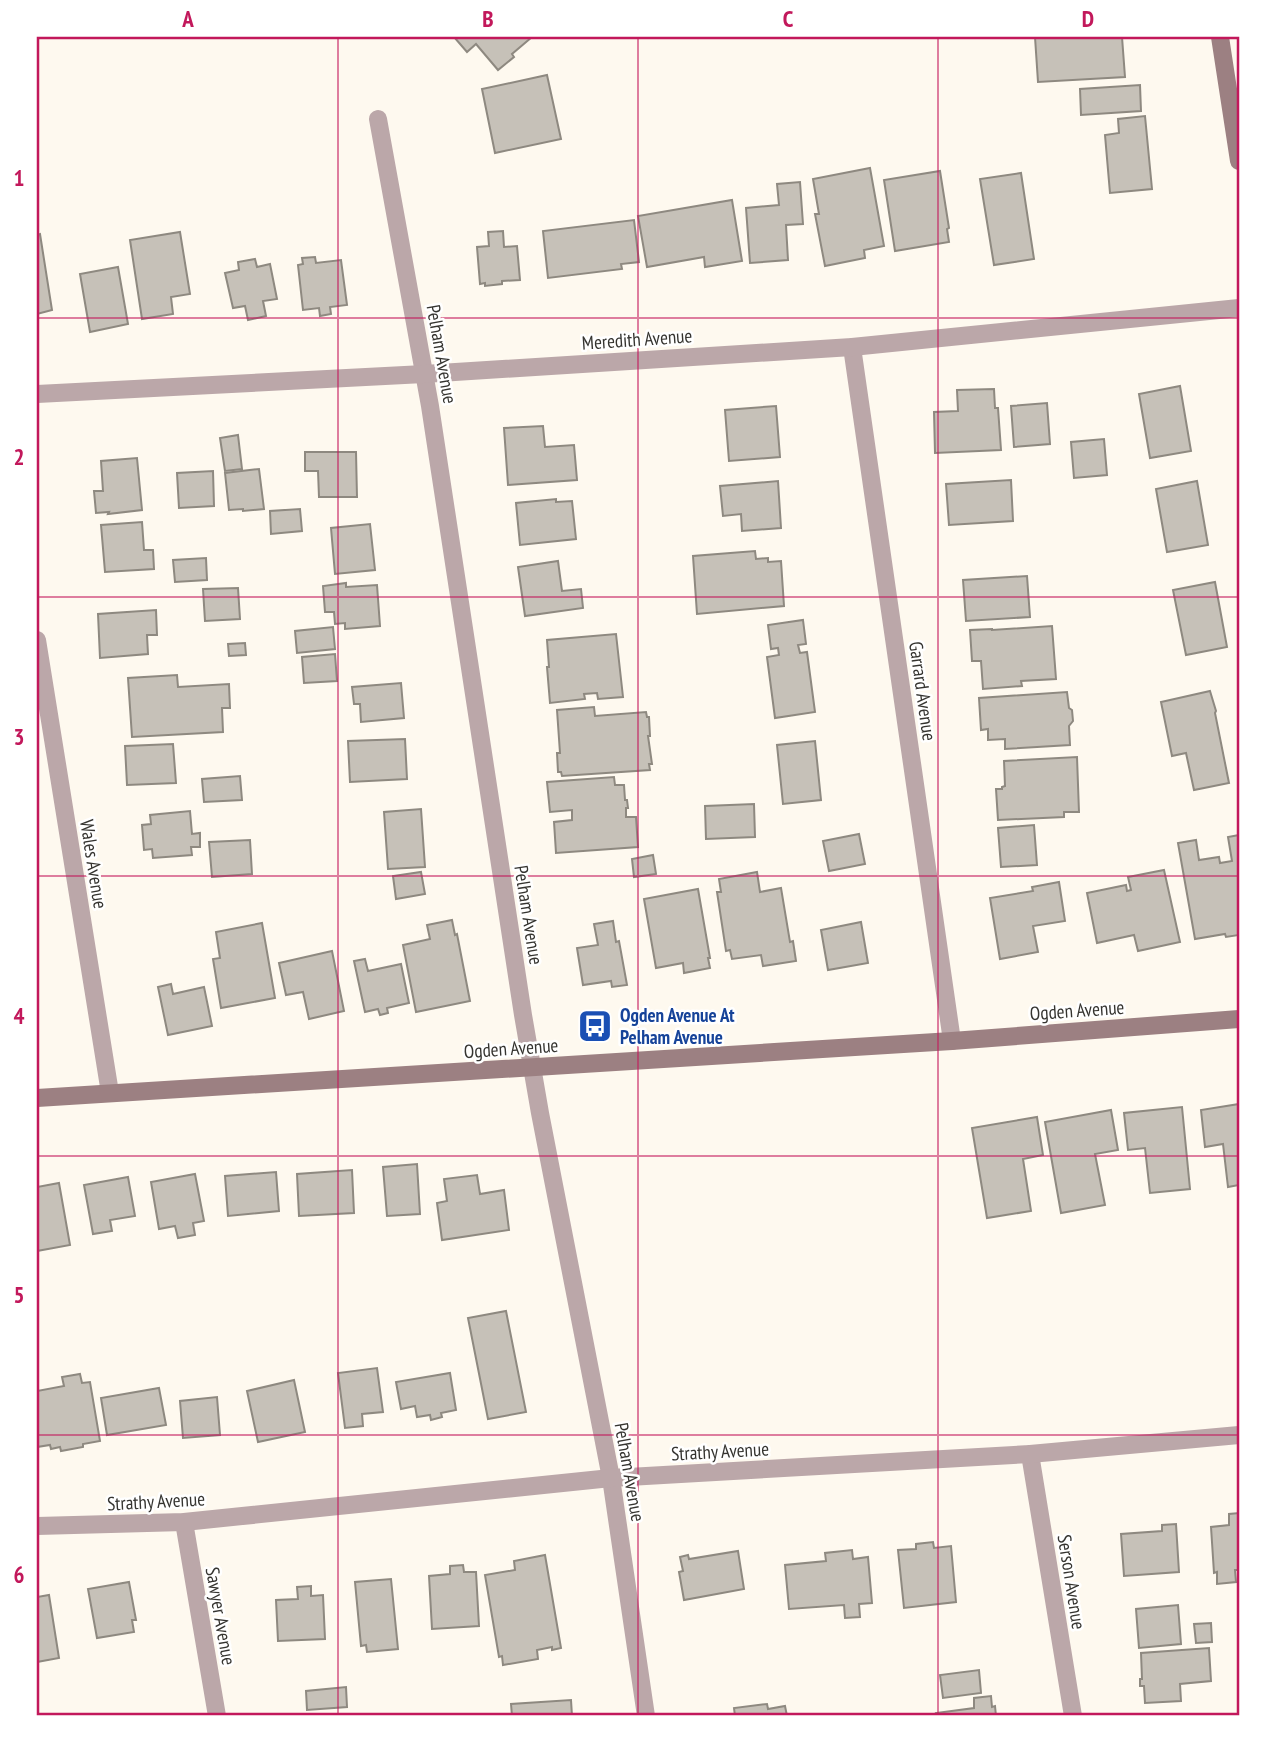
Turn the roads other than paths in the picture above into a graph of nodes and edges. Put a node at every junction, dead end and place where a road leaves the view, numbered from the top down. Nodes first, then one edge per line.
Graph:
1 (1220, 37) edge
2 (378, 119) dead end
3 (1239, 161) edge
4 (1239, 308) edge
5 (852, 347) junction
6 (424, 374) junction
7 (37, 394) edge
8 (37, 640) edge
9 (1239, 1018) edge
10 (952, 1041) junction
11 (533, 1068) junction
12 (110, 1093) junction
13 (37, 1098) edge
14 (1239, 1436) edge
15 (1030, 1454) junction
16 (611, 1478) junction
17 (184, 1522) junction
18 (37, 1526) edge
19 (218, 1716) edge
20 (646, 1716) edge
21 (1073, 1716) edge

1 - 3 street
2 - 6 street, Pelham Avenue
4 - 5 street, Meredith Avenue
5 - 6 street, Meredith Avenue
5 - 10 street, Garrard Avenue
6 - 7 street, Meredith Avenue
6 - 11 street, Pelham Avenue
8 - 12 street, Wales Avenue
9 - 10 street, Ogden Avenue
10 - 11 street, Ogden Avenue
11 - 12 street, Ogden Avenue
11 - 16 street, Pelham Avenue
12 - 13 street, Ogden Avenue
14 - 15 street, Strathy Avenue
15 - 16 street, Strathy Avenue
15 - 21 street, Serson Avenue
16 - 17 street, Strathy Avenue
16 - 20 street, Pelham Avenue
17 - 18 street, Strathy Avenue
17 - 19 street, Sawyer Avenue

